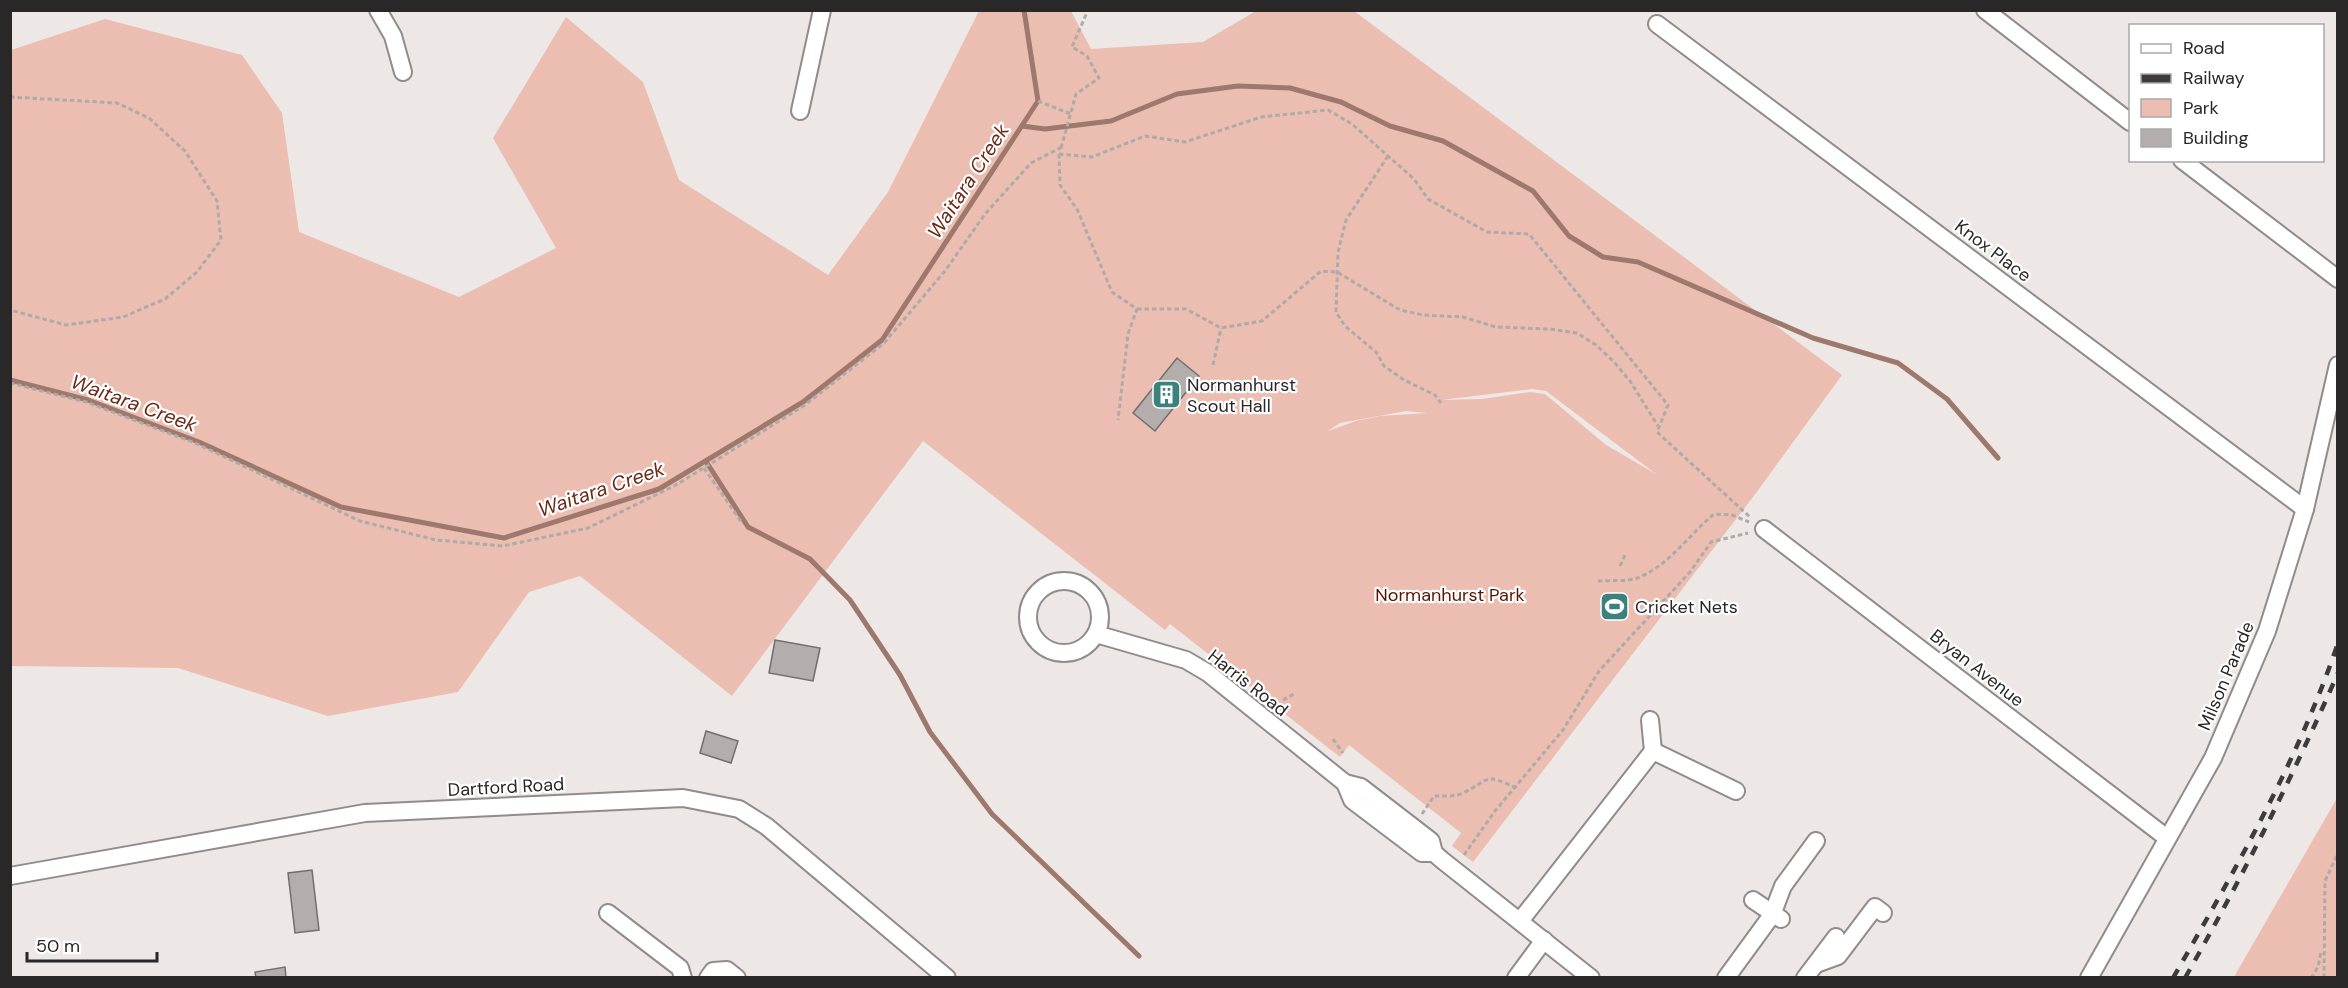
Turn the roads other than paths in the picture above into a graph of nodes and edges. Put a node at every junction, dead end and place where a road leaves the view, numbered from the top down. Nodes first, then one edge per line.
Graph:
1 (378, 10) edge
2 (822, 10) edge
3 (1985, 10) edge
4 (1657, 24) dead end
5 (403, 72) dead end
6 (800, 111) dead end
7 (2129, 121) edge
8 (2185, 162) edge
9 (2337, 279) edge
10 (2337, 365) edge
11 (2305, 509) junction
12 (1764, 529) road end
13 (1096, 634) junction
14 (1650, 720) dead end
15 (1653, 751) junction
16 (1345, 783) junction
17 (1736, 791) dead end
18 (2167, 838) junction
19 (1816, 841) dead end
20 (1434, 853) junction
21 (10, 876) edge
22 (1753, 900) dead end
23 (608, 913) dead end
24 (1883, 913) dead end
25 (1777, 917) junction
26 (1520, 921) junction
27 (1836, 937) dead end
28 (1544, 940) junction
29 (1816, 964) junction
30 (683, 978) edge
31 (708, 978) edge
32 (737, 978) edge
33 (947, 978) edge
34 (1516, 978) edge
35 (1591, 978) edge
36 (1726, 978) edge
37 (1805, 978) edge
38 (2089, 978) edge

1 - 5 street
2 - 6 street
3 - 7 street
4 - 11 street, Knox Place
8 - 9 street
10 - 11 street, Milson Parade
11 - 18 street, Milson Parade
12 - 18 street, Bryan Avenue
13 - 13 street
13 - 16 street, Harris Road
14 - 15 street
15 - 17 street
15 - 26 street
16 - 20 street, Harris Road
16 - 20 street, Harris Road
18 - 38 street, Milson Parade
19 - 25 street
20 - 26 street, Harris Road
21 - 33 street, Dartford Road
22 - 25 street
23 - 30 street
24 - 29 street
25 - 36 street
26 - 28 street, Harris Road
27 - 29 street
28 - 34 street
28 - 35 street, Harris Road
29 - 37 street
31 - 32 street

